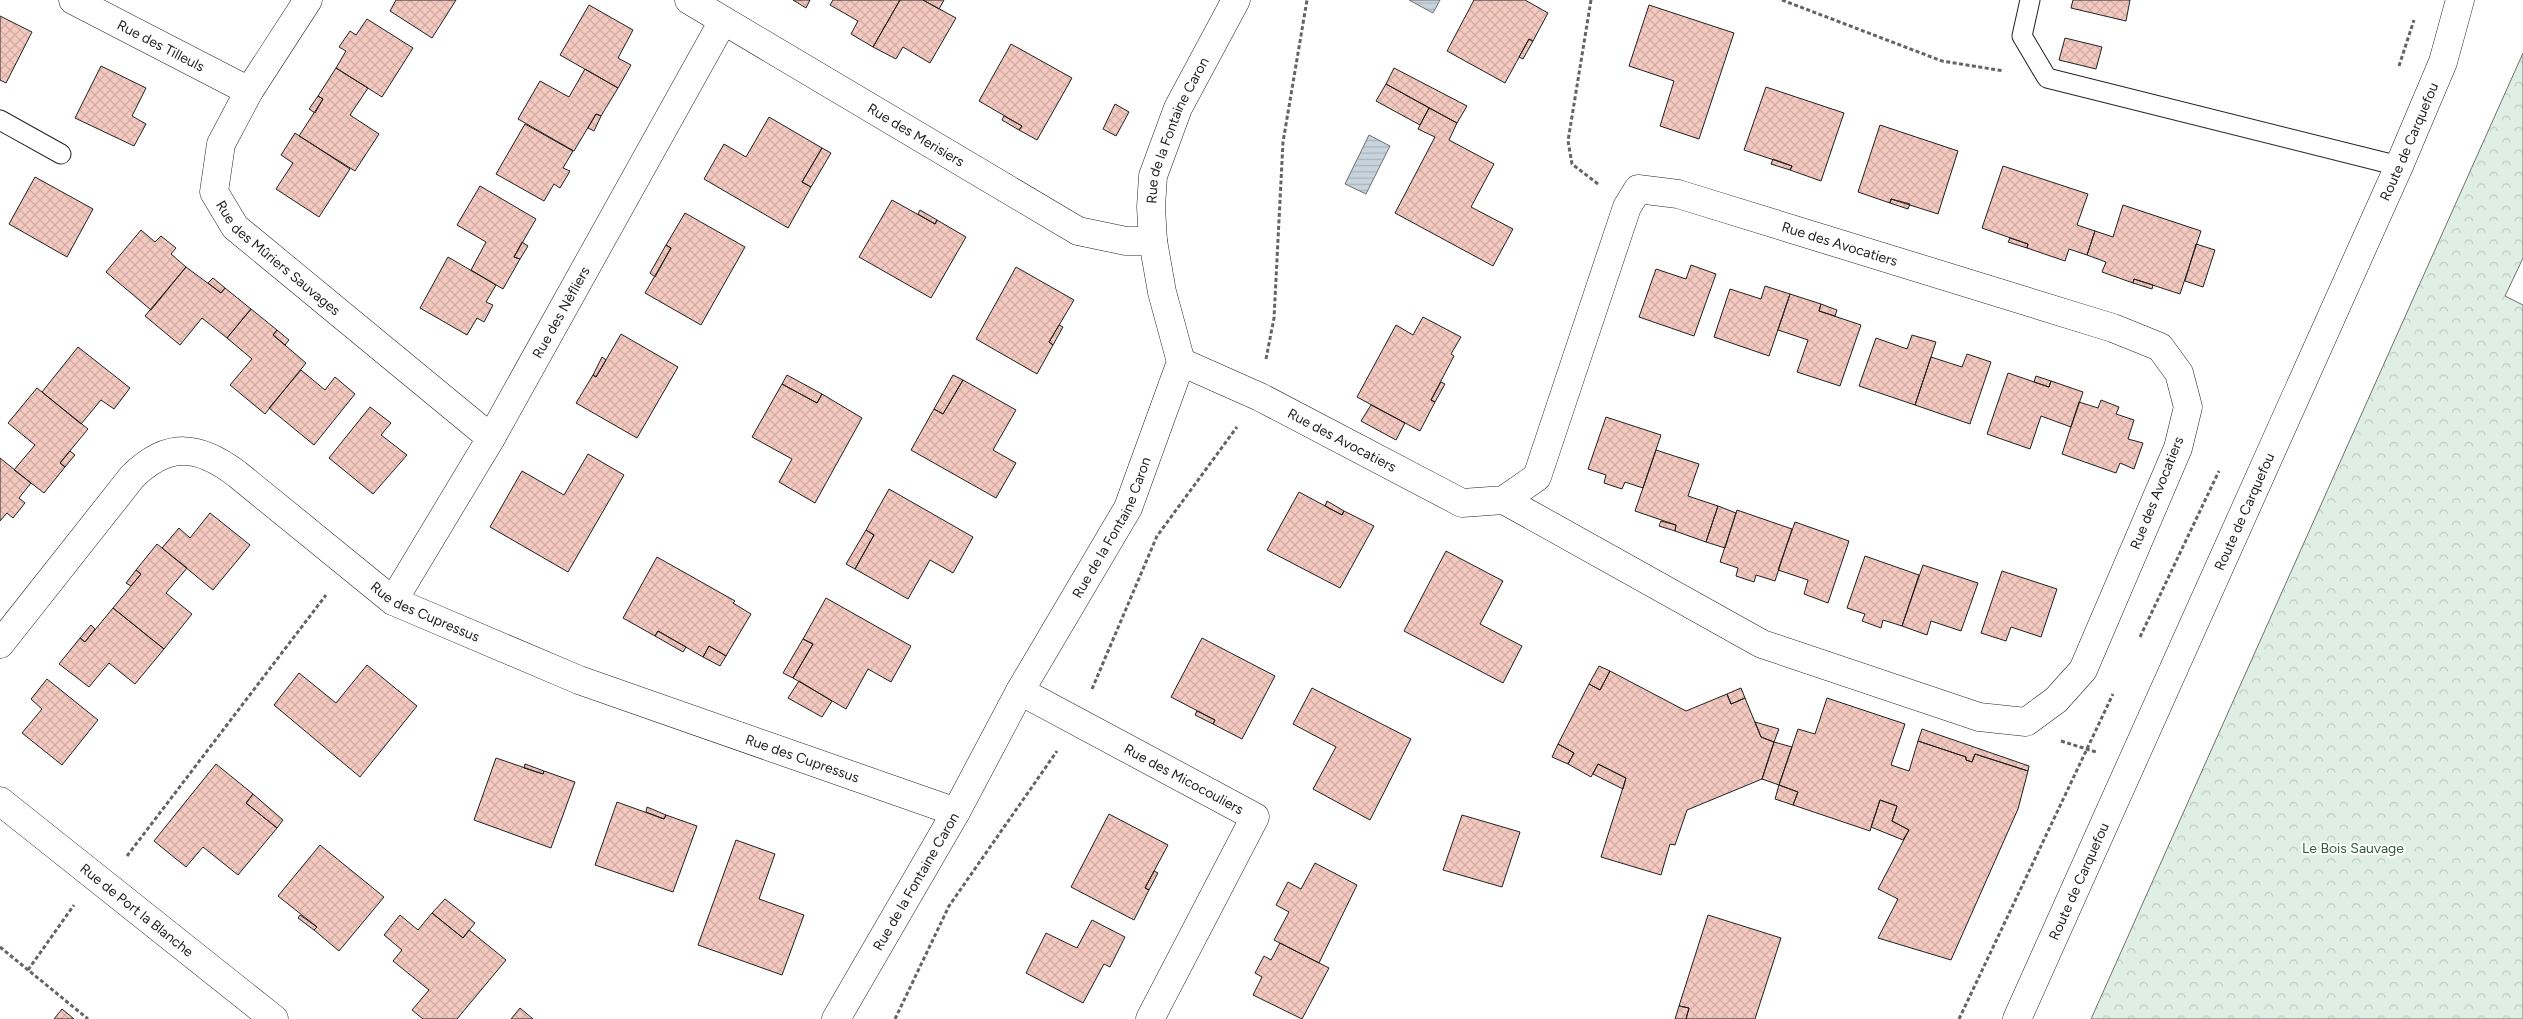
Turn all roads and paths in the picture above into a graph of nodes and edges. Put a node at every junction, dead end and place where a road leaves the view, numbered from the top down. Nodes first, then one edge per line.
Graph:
1 (73, 0) edge
2 (308, 0) edge
3 (689, 0) edge
4 (1236, 0) edge
5 (1307, 0) edge
6 (1591, 0) edge
7 (1782, 0) edge
8 (2030, 0) edge
9 (2460, 0) edge
10 (2414, 19) dead end
11 (723, 20) junction
12 (2396, 75) dead end
13 (2047, 78) junction
14 (249, 91) junction
15 (0, 120) edge
16 (61, 154) dead end
17 (2399, 166) junction
18 (1632, 198) junction
19 (1154, 241) junction
20 (1181, 362) junction
21 (1260, 397) junction
22 (491, 438) junction
23 (2223, 463) dead end
24 (1504, 500) junction
25 (350, 565) junction
26 (394, 601) junction
27 (2138, 642) dead end
28 (0, 644) edge
29 (2116, 687) dead end
30 (1020, 691) junction
31 (1078, 722) junction
32 (0, 801) edge
33 (956, 812) junction
34 (100, 880) junction
35 (0, 946) edge
36 (28, 970) junction
37 (88, 1019) edge
38 (274, 1019) edge
39 (836, 1019) edge
40 (895, 1019) edge
41 (1150, 1019) edge
42 (1959, 1019) edge
43 (2017, 1019) edge

1 - 14 street, Rue des Tilleuls
2 - 14 street, Rue des Mûriers Sauvages
3 - 11 street, Rue des Merisiers
4 - 19 street, Rue de la Fontaine Caron
5 - 21 path
6 - 18 path
7 - 13 path
8 - 13 lane
9 - 17 street, Route de Carquefou
10 - 12 path
11 - 19 street, Rue des Merisiers
11 - 22 street, Rue des Nèfliers
13 - 17 lane
14 - 22 street, Rue des Mûriers Sauvages
15 - 16 lane
17 - 43 street, Route de Carquefou
18 - 24 street
18 - 24 street, Rue des Avocatiers
19 - 20 street, Rue de la Fontaine Caron
20 - 21 street, Rue des Avocatiers
20 - 30 street, Rue de la Fontaine Caron
21 - 24 street, Rue des Avocatiers
21 - 31 path
22 - 26 street, Rue des Nèfliers
23 - 27 path
25 - 26 street, Rue des Cupressus
25 - 28 street, Rue des Cupressus
25 - 34 path
26 - 33 street, Rue des Cupressus
29 - 42 path
30 - 31 street, Rue des Micocouliers
30 - 33 street, Rue de la Fontaine Caron
31 - 40 path
31 - 41 street, Rue des Micocouliers
32 - 34 street, Rue de Port la Blanche
33 - 39 street, Rue de la Fontaine Caron
34 - 36 path
34 - 38 street, Rue de Port la Blanche
35 - 36 path
36 - 37 path

